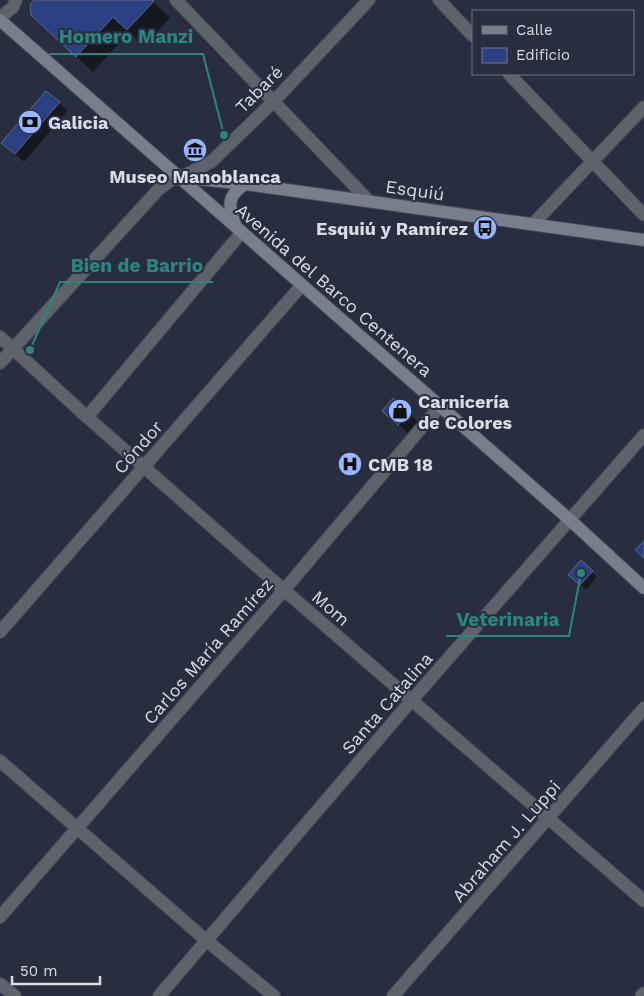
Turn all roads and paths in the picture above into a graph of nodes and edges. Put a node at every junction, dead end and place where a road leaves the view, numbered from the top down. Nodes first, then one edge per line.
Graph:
1 (16, 0) edge
2 (176, 0) edge
3 (369, 0) edge
4 (439, 0) edge
5 (0, 19) edge
6 (472, 35) edge
7 (510, 75) edge
8 (274, 101) junction
9 (644, 107) edge
10 (593, 162) junction
11 (181, 177) junction
12 (245, 184) junction
13 (369, 201) junction
14 (644, 215) edge
15 (532, 224) junction
16 (239, 229) junction
17 (644, 240) edge
18 (302, 285) junction
19 (0, 338) edge
20 (12, 348) junction
21 (0, 363) edge
22 (440, 406) junction
23 (87, 417) junction
24 (644, 435) edge
25 (144, 467) junction
26 (570, 520) junction
27 (644, 588) edge
28 (284, 590) junction
29 (0, 632) edge
30 (411, 701) junction
31 (644, 708) edge
32 (0, 761) edge
33 (549, 818) junction
34 (76, 829) junction
35 (644, 900) edge
36 (0, 917) edge
37 (206, 941) junction
38 (0, 984) edge
39 (644, 993) edge
40 (15, 996) edge
41 (159, 996) edge
42 (274, 996) edge
43 (393, 996) edge
44 (641, 996) edge

1 - 5 street
2 - 8 street
3 - 8 street, Tabaré
4 - 6 street
5 - 11 main road, Avenida del Barco Centenera
7 - 10 street
8 - 11 street, Tabaré
8 - 13 street
9 - 10 street
10 - 14 street
10 - 15 street
11 - 12 main road, Esquiú
11 - 16 main road, Avenida del Barco Centenera
11 - 20 street, Tabaré
12 - 13 main road, Esquiú
12 - 16 main road
13 - 15 main road, Esquiú
15 - 17 main road, Esquiú
16 - 18 main road, Avenida del Barco Centenera
16 - 23 street
18 - 22 main road, Avenida del Barco Centenera
18 - 25 street, Cóndor
19 - 20 street, Mom
20 - 21 street, Tabaré
20 - 23 street, Mom
22 - 26 main road, Avenida del Barco Centenera
22 - 28 street, Carlos María Ramírez
23 - 25 street, Mom
24 - 26 street, Santa Catalina
25 - 28 street, Mom
25 - 29 street, Cóndor
26 - 27 main road, Avenida del Barco Centenera
26 - 30 street, Santa Catalina
28 - 30 street, Mom
28 - 34 street, Carlos María Ramírez
30 - 33 street, Mom
30 - 37 street, Santa Catalina
31 - 33 street, Abraham J. Luppi
32 - 34 street
33 - 35 street, Mom
33 - 43 street, Abraham J. Luppi
34 - 36 street, Carlos María Ramírez
34 - 37 street
37 - 41 street, Santa Catalina
37 - 42 street
38 - 40 street
39 - 44 street

